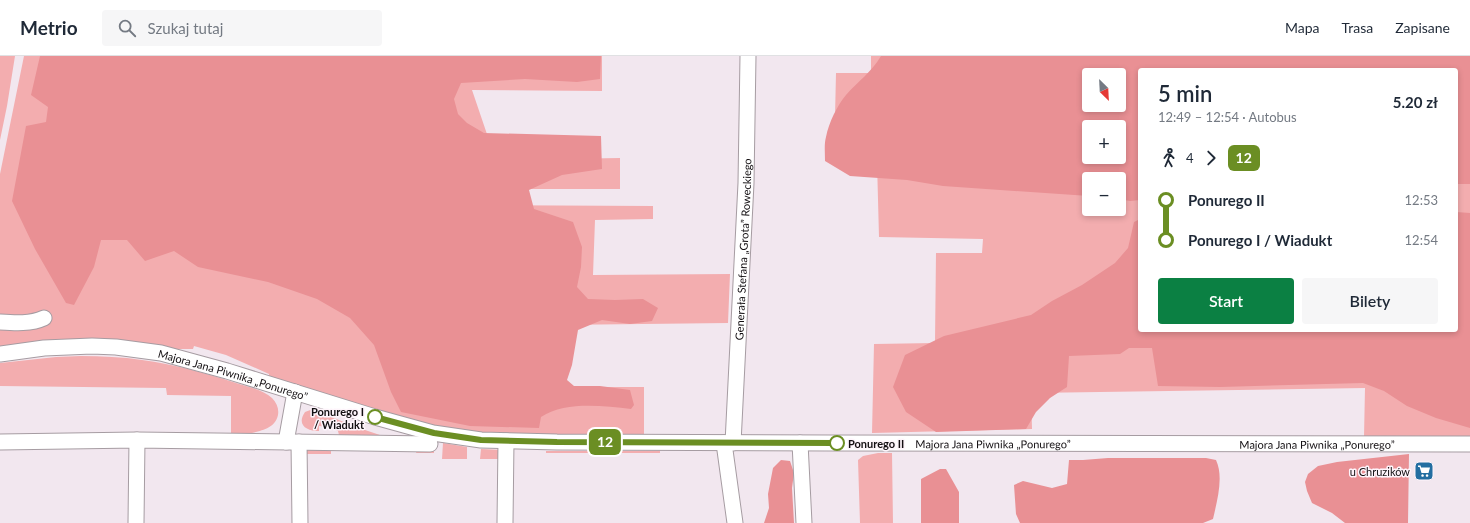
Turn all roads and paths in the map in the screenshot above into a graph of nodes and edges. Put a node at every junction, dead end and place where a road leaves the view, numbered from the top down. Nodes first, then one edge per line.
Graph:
1 (748, 56) edge
2 (44, 318) dead end
3 (0, 322) edge
4 (0, 354) edge
5 (295, 392) junction
6 (137, 440) junction
7 (506, 441) junction
8 (0, 442) edge
9 (293, 442) junction
10 (728, 443) junction
11 (800, 443) junction
12 (430, 444) dead end
13 (1470, 444) edge
14 (136, 523) edge
15 (300, 523) edge
16 (505, 523) edge
17 (735, 523) edge
18 (804, 523) edge

1 - 10 street, Generała Stefana „Grota” Roweckiego
2 - 3 street
4 - 5 street, Majora Jana Piwnika „Ponurego”
5 - 7 street, Majora Jana Piwnika „Ponurego”
5 - 9 street
6 - 8 street
6 - 9 street
6 - 14 street
7 - 10 street, Majora Jana Piwnika „Ponurego”
7 - 16 street
9 - 12 street
9 - 15 street
10 - 11 street, Majora Jana Piwnika „Ponurego”
10 - 17 street, Generała Stefana „Grota” Roweckiego
11 - 13 street, Majora Jana Piwnika „Ponurego”
11 - 18 street

